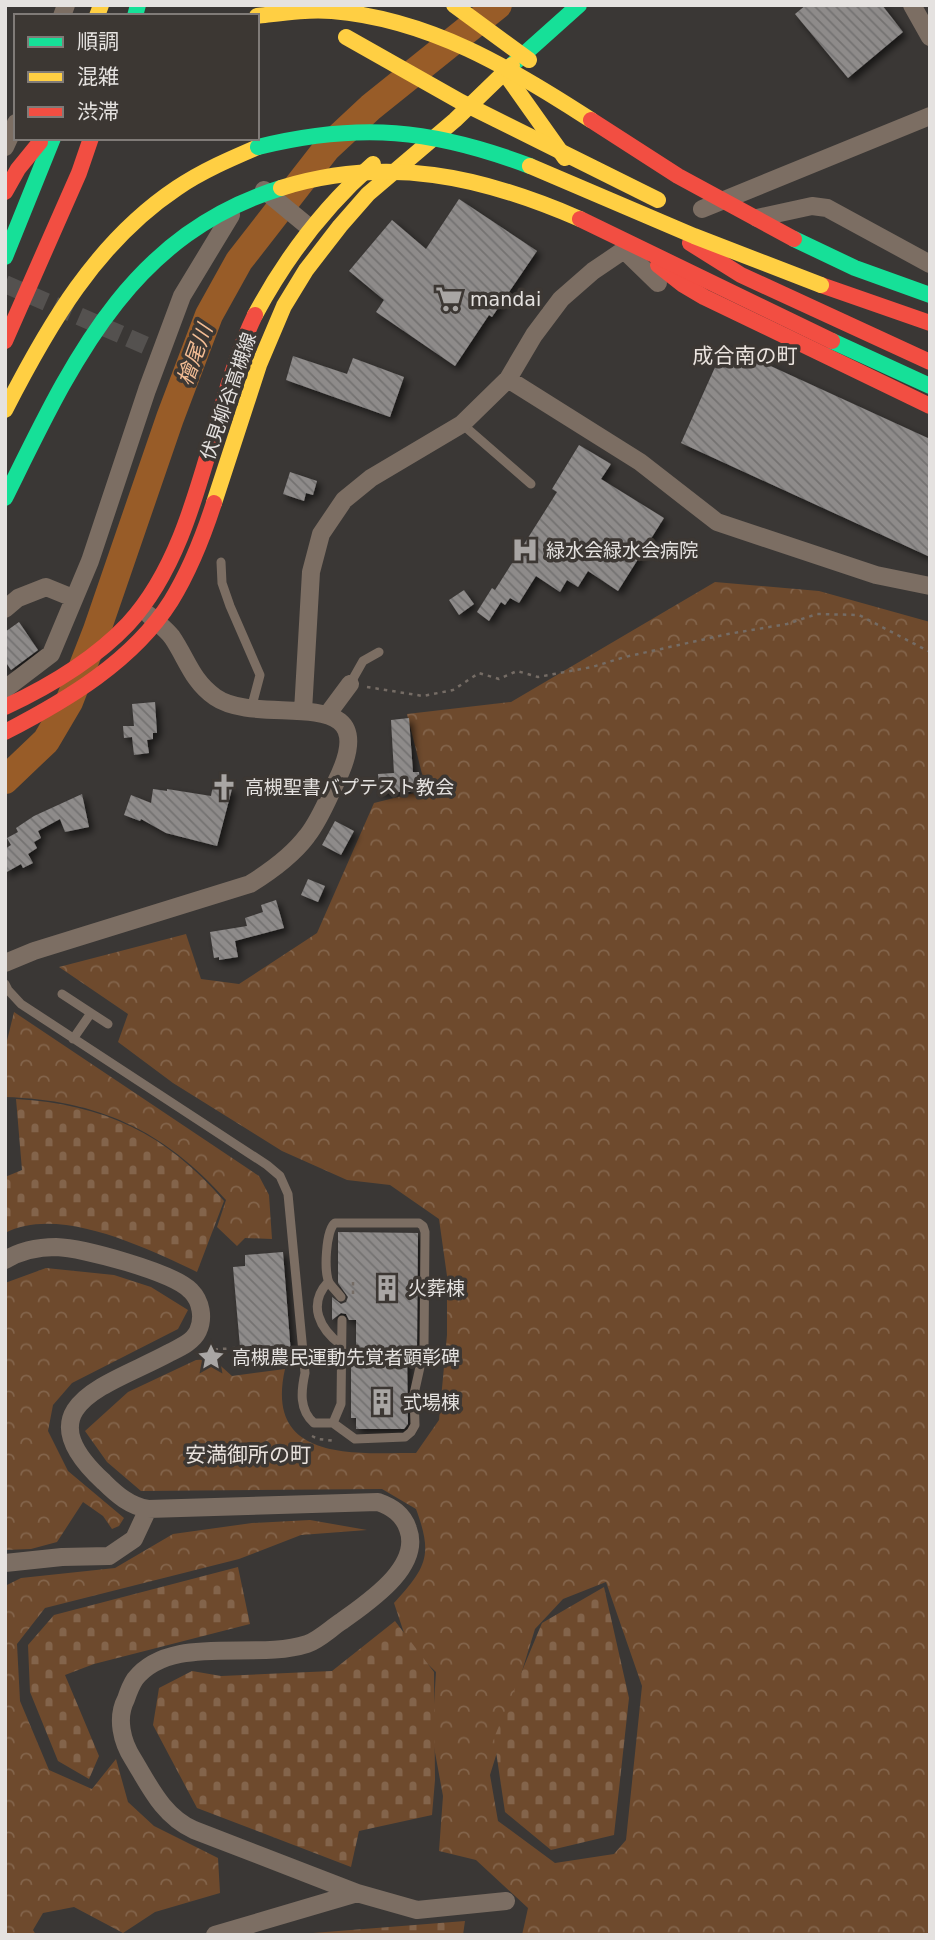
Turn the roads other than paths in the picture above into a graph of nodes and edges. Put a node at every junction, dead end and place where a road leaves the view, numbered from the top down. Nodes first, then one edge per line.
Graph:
1 (303, 5) edge
2 (454, 5) edge
3 (579, 5) edge
4 (912, 5) edge
5 (259, 16) edge
6 (930, 37) edge
7 (504, 72) junction
8 (442, 107) dead end
9 (930, 116) edge
10 (422, 124) dead end
11 (14, 127) edge
12 (40, 140) edge
13 (52, 140) edge
14 (90, 140) edge
15 (5, 147) edge
16 (5, 192) edge
17 (697, 210) junction
18 (306, 225) junction
19 (794, 239) junction
20 (5, 257) edge
21 (930, 264) edge
22 (821, 285) junction
23 (930, 295) edge
24 (930, 323) edge
25 (5, 341) edge
26 (930, 362) edge
27 (508, 379) junction
28 (930, 386) edge
29 (930, 406) edge
30 (5, 410) edge
31 (930, 420) edge
32 (462, 424) junction
33 (531, 484) dead end
34 (5, 498) edge
35 (221, 562) dead end
36 (930, 586) edge
37 (73, 598) junction
38 (141, 608) junction
39 (5, 609) edge
40 (156, 622) junction
41 (379, 652) dead end
42 (350, 684) joint
43 (8, 700) edge
44 (251, 709) junction
45 (303, 711) junction
46 (327, 715) junction
47 (5, 732) edge
48 (5, 963) edge
49 (5, 984) edge
50 (62, 994) dead end
51 (90, 1013) junction
52 (108, 1024) dead end
53 (74, 1039) junction
54 (5, 1260) edge
55 (328, 1282) junction
56 (341, 1297) dead end
57 (342, 1320) dead end
58 (341, 1345) junction
59 (333, 1423) junction
60 (148, 1509) junction
61 (5, 1563) edge
62 (303, 1873) junction
63 (358, 1893) junction
64 (506, 1901) dead end
65 (295, 1911) junction
66 (215, 1935) edge

1 - 17 main road, bridge
2 - 19 main road, bridge
3 - 7 main road, 伏見柳谷高槻線
4 - 6 street
5 - 19 main road, bridge
7 - 8 main road, 伏見柳谷高槻線
7 - 26 main road
7 - 29 main road
7 - 40 main road, 伏見柳谷高槻線
9 - 17 street
10 - 18 main road, 伏見柳谷高槻線
11 - 15 street
12 - 16 main road
13 - 20 main road
14 - 25 main road
17 - 21 street
17 - 22 main road, bridge
18 - 37 street
18 - 38 main road, 伏見柳谷高槻線
19 - 23 main road
22 - 24 main road
22 - 30 main road, bridge
27 - 31 street
27 - 32 street
27 - 36 street
28 - 34 main road, bridge
32 - 33 lane
32 - 45 street
35 - 44 lane
37 - 39 street
37 - 43 street
38 - 40 street
38 - 43 main road, 伏見柳谷高槻線
40 - 44 street
40 - 47 main road, 伏見柳谷高槻線
41 - 42 lane
42 - 46 street
44 - 45 street
45 - 46 street
46 - 48 street
49 - 53 lane
50 - 51 lane
51 - 52 lane
51 - 53 lane
53 - 59 lane
54 - 60 street
55 - 56 lane
55 - 58 lane
55 - 59 lane
57 - 58 lane
58 - 59 lane
60 - 61 street
60 - 62 street
62 - 63 street
62 - 65 street
63 - 64 street
63 - 65 street
65 - 66 street

